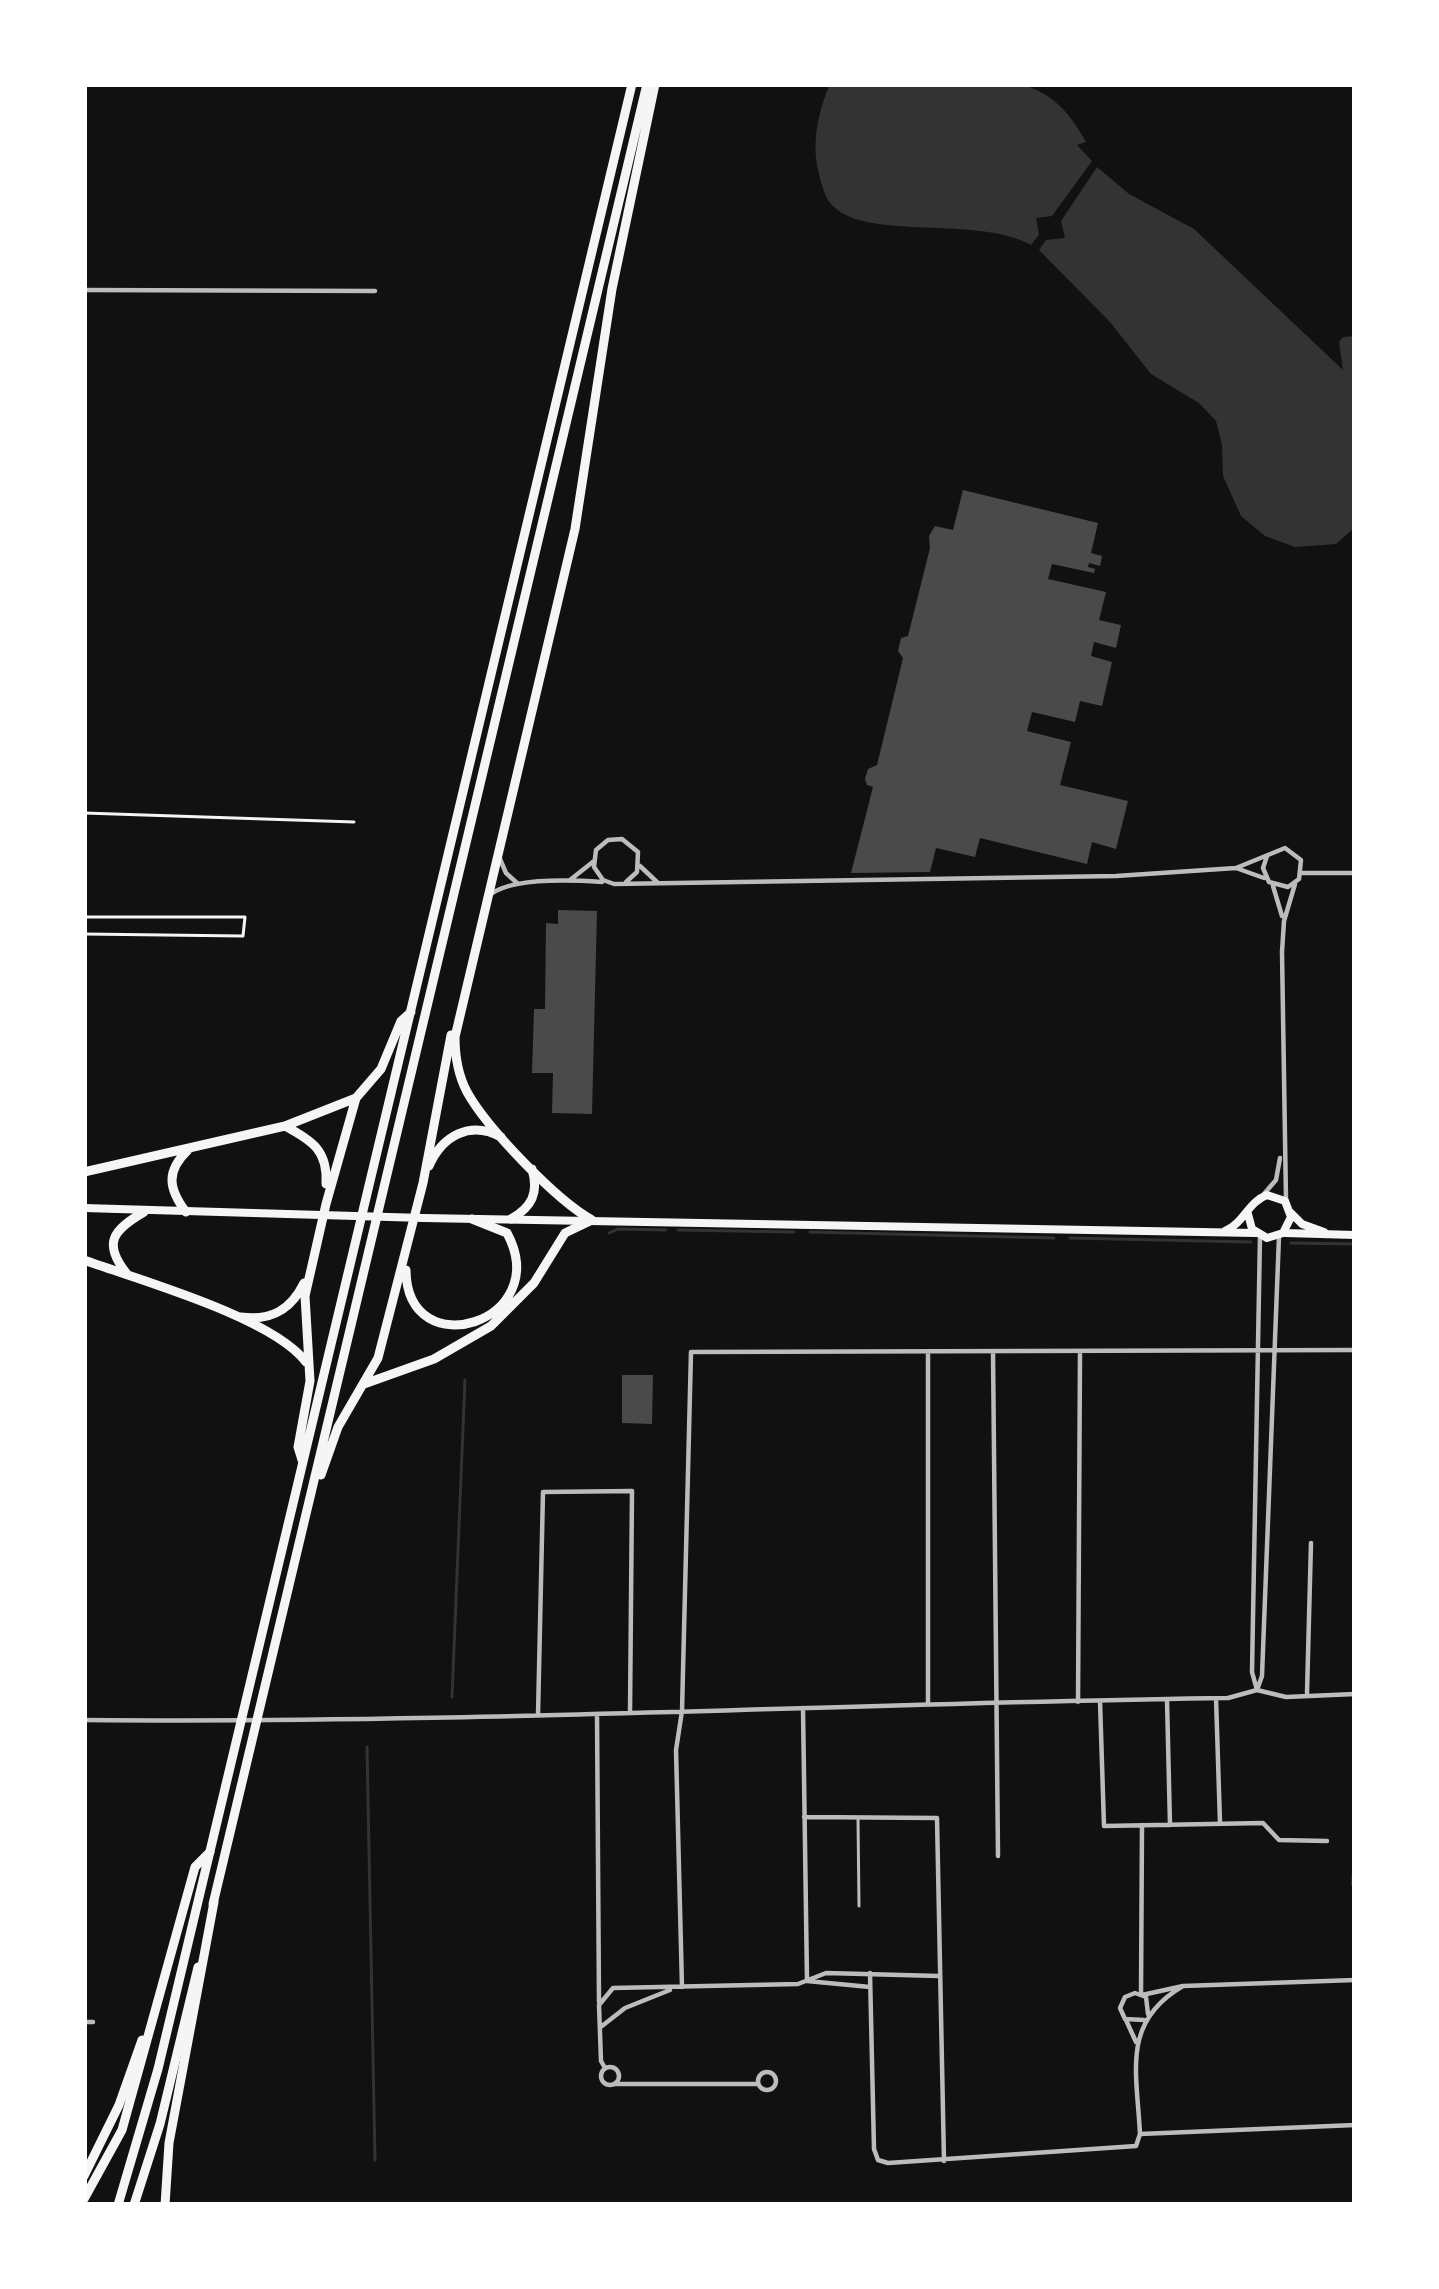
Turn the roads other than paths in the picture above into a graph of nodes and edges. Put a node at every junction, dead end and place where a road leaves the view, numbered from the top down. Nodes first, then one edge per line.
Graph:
1 (632, 84) edge
2 (651, 84) edge
3 (84, 290) edge
4 (375, 291) dead end
5 (498, 843) junction
6 (1267, 856) junction
7 (593, 861) junction
8 (640, 865) junction
9 (1236, 868) junction
10 (1302, 873) junction
11 (1355, 873) edge
12 (1266, 879) junction
13 (567, 882) junction
14 (607, 882) junction
15 (626, 882) junction
16 (517, 883) junction
17 (658, 883) junction
18 (1294, 884) junction
19 (1273, 885) junction
20 (484, 903) junction
21 (1284, 921) junction
22 (468, 970) junction
23 (411, 1012) junction
24 (356, 1098) junction
25 (286, 1126) junction
26 (505, 1139) junction
27 (1284, 1141) junction
28 (189, 1149) junction
29 (532, 1169) junction
30 (84, 1172) edge
31 (423, 1183) junction
32 (1262, 1196) junction
33 (326, 1204) junction
34 (84, 1208) edge
35 (1289, 1209) junction
36 (144, 1212) junction
37 (186, 1212) junction
38 (1248, 1214) junction
39 (472, 1219) junction
40 (511, 1219) junction
41 (592, 1220) junction
42 (1223, 1232) junction
43 (1258, 1234) junction
44 (1281, 1234) junction
45 (1331, 1234) junction
46 (1355, 1234) edge
47 (406, 1258) junction
48 (84, 1260) edge
49 (310, 1266) junction
50 (128, 1274) junction
51 (230, 1315) junction
52 (1355, 1350) edge
53 (1080, 1351) junction
54 (928, 1352) junction
55 (993, 1352) junction
56 (1260, 1352) junction
57 (1273, 1352) junction
58 (310, 1373) junction
59 (364, 1384) junction
60 (303, 1462) junction
61 (302, 1532) junction
62 (1311, 1543) dead end
63 (1257, 1690) junction
64 (1355, 1694) edge
65 (1307, 1696) junction
66 (1216, 1699) junction
67 (1167, 1700) junction
68 (1100, 1701) junction
69 (1078, 1702) junction
70 (994, 1704) junction
71 (928, 1705) junction
72 (803, 1708) junction
73 (630, 1712) junction
74 (682, 1712) junction
75 (597, 1714) junction
76 (538, 1715) junction
77 (84, 1720) edge
78 (805, 1816) junction
79 (859, 1817) junction
80 (1220, 1823) junction
81 (1142, 1825) junction
82 (1170, 1825) junction
83 (1355, 1829) edge
84 (1328, 1841) dead end
85 (210, 1852) junction
86 (998, 1856) dead end
87 (1354, 1885) edge
88 (214, 1902) junction
89 (859, 1906) dead end
90 (869, 1973) junction
91 (939, 1976) junction
92 (1355, 1980) edge
93 (807, 1981) junction
94 (1183, 1986) junction
95 (682, 1987) junction
96 (870, 1987) junction
97 (1141, 1995) junction
98 (599, 2005) junction
99 (154, 2013) junction
100 (1146, 2017) junction
101 (1125, 2019) junction
102 (84, 2022) edge
103 (93, 2022) dead end
104 (600, 2028) junction
105 (1136, 2042) junction
106 (605, 2068) junction
107 (615, 2084) junction
108 (758, 2084) dead end
109 (1355, 2126) edge
110 (1140, 2134) junction
111 (944, 2161) junction
112 (84, 2176) edge
113 (84, 2199) edge
114 (118, 2205) edge
115 (134, 2205) edge
116 (165, 2205) edge

1 - 23 highway
2 - 5 highway
2 - 61 highway
3 - 4 street
5 - 16 street
5 - 20 highway
6 - 9 street
6 - 10 street
6 - 12 street
7 - 8 street
7 - 13 street
7 - 14 street
8 - 15 street
8 - 17 street
9 - 12 street
9 - 17 street
10 - 11 street
10 - 18 street
12 - 19 street
13 - 14 street
13 - 16 street
14 - 15 street
15 - 17 street
16 - 20 street
18 - 19 street
18 - 21 street
19 - 21 street
20 - 22 highway
21 - 27 street
22 - 26 highway
22 - 31 highway
23 - 24 highway
23 - 60 highway
24 - 25 highway
24 - 33 highway
25 - 28 highway
25 - 33 highway
26 - 29 highway
26 - 31 highway
27 - 32 street
27 - 35 street
28 - 30 highway
28 - 37 highway
29 - 40 highway
29 - 41 highway
31 - 47 highway
32 - 35 main road
32 - 38 main road
33 - 49 highway
34 - 36 main road
35 - 44 main road
35 - 45 main road
36 - 37 main road
36 - 50 highway
37 - 39 main road
38 - 42 main road
38 - 43 main road
39 - 40 main road
39 - 47 highway
40 - 41 main road
41 - 42 main road
41 - 59 highway
42 - 43 main road
43 - 44 main road
43 - 56 street
44 - 45 main road
44 - 57 street
45 - 46 main road
47 - 59 highway
48 - 50 highway
49 - 51 highway
49 - 58 highway
50 - 51 highway
51 - 58 highway
52 - 57 street
53 - 55 street
53 - 56 street
53 - 69 street
54 - 55 street
54 - 71 street
54 - 74 street
55 - 70 street
56 - 57 street
56 - 63 street
57 - 63 street
58 - 60 highway
59 - 61 highway
60 - 85 highway
61 - 88 highway
62 - 65 street
63 - 65 street
63 - 66 street
64 - 65 street
66 - 67 street
66 - 80 street
67 - 68 street
67 - 82 street
68 - 69 street
68 - 81 street
69 - 70 street
70 - 71 street
70 - 86 street
71 - 72 street
72 - 74 street
72 - 78 street
73 - 74 street
73 - 75 street
73 - 76 street
74 - 95 street
75 - 76 street
75 - 98 street
76 - 77 street
78 - 79 street
78 - 93 street
79 - 89 lane
79 - 91 street
80 - 82 street
80 - 84 street
81 - 82 street
81 - 97 street
83 - 87 street
85 - 99 highway
85 - 114 highway
88 - 115 highway
88 - 116 highway
90 - 91 street
90 - 93 street
90 - 96 street
91 - 111 street
92 - 94 street
93 - 95 street
93 - 96 street
94 - 97 street
94 - 100 street
95 - 98 street
95 - 104 street
96 - 111 street
97 - 100 street
97 - 101 street
98 - 104 street
99 - 112 highway
99 - 113 highway
100 - 101 street
100 - 105 street
101 - 105 street
102 - 103 street
104 - 106 street
105 - 110 street
106 - 107 street
106 - 107 street
107 - 108 street
109 - 110 street
110 - 111 street

